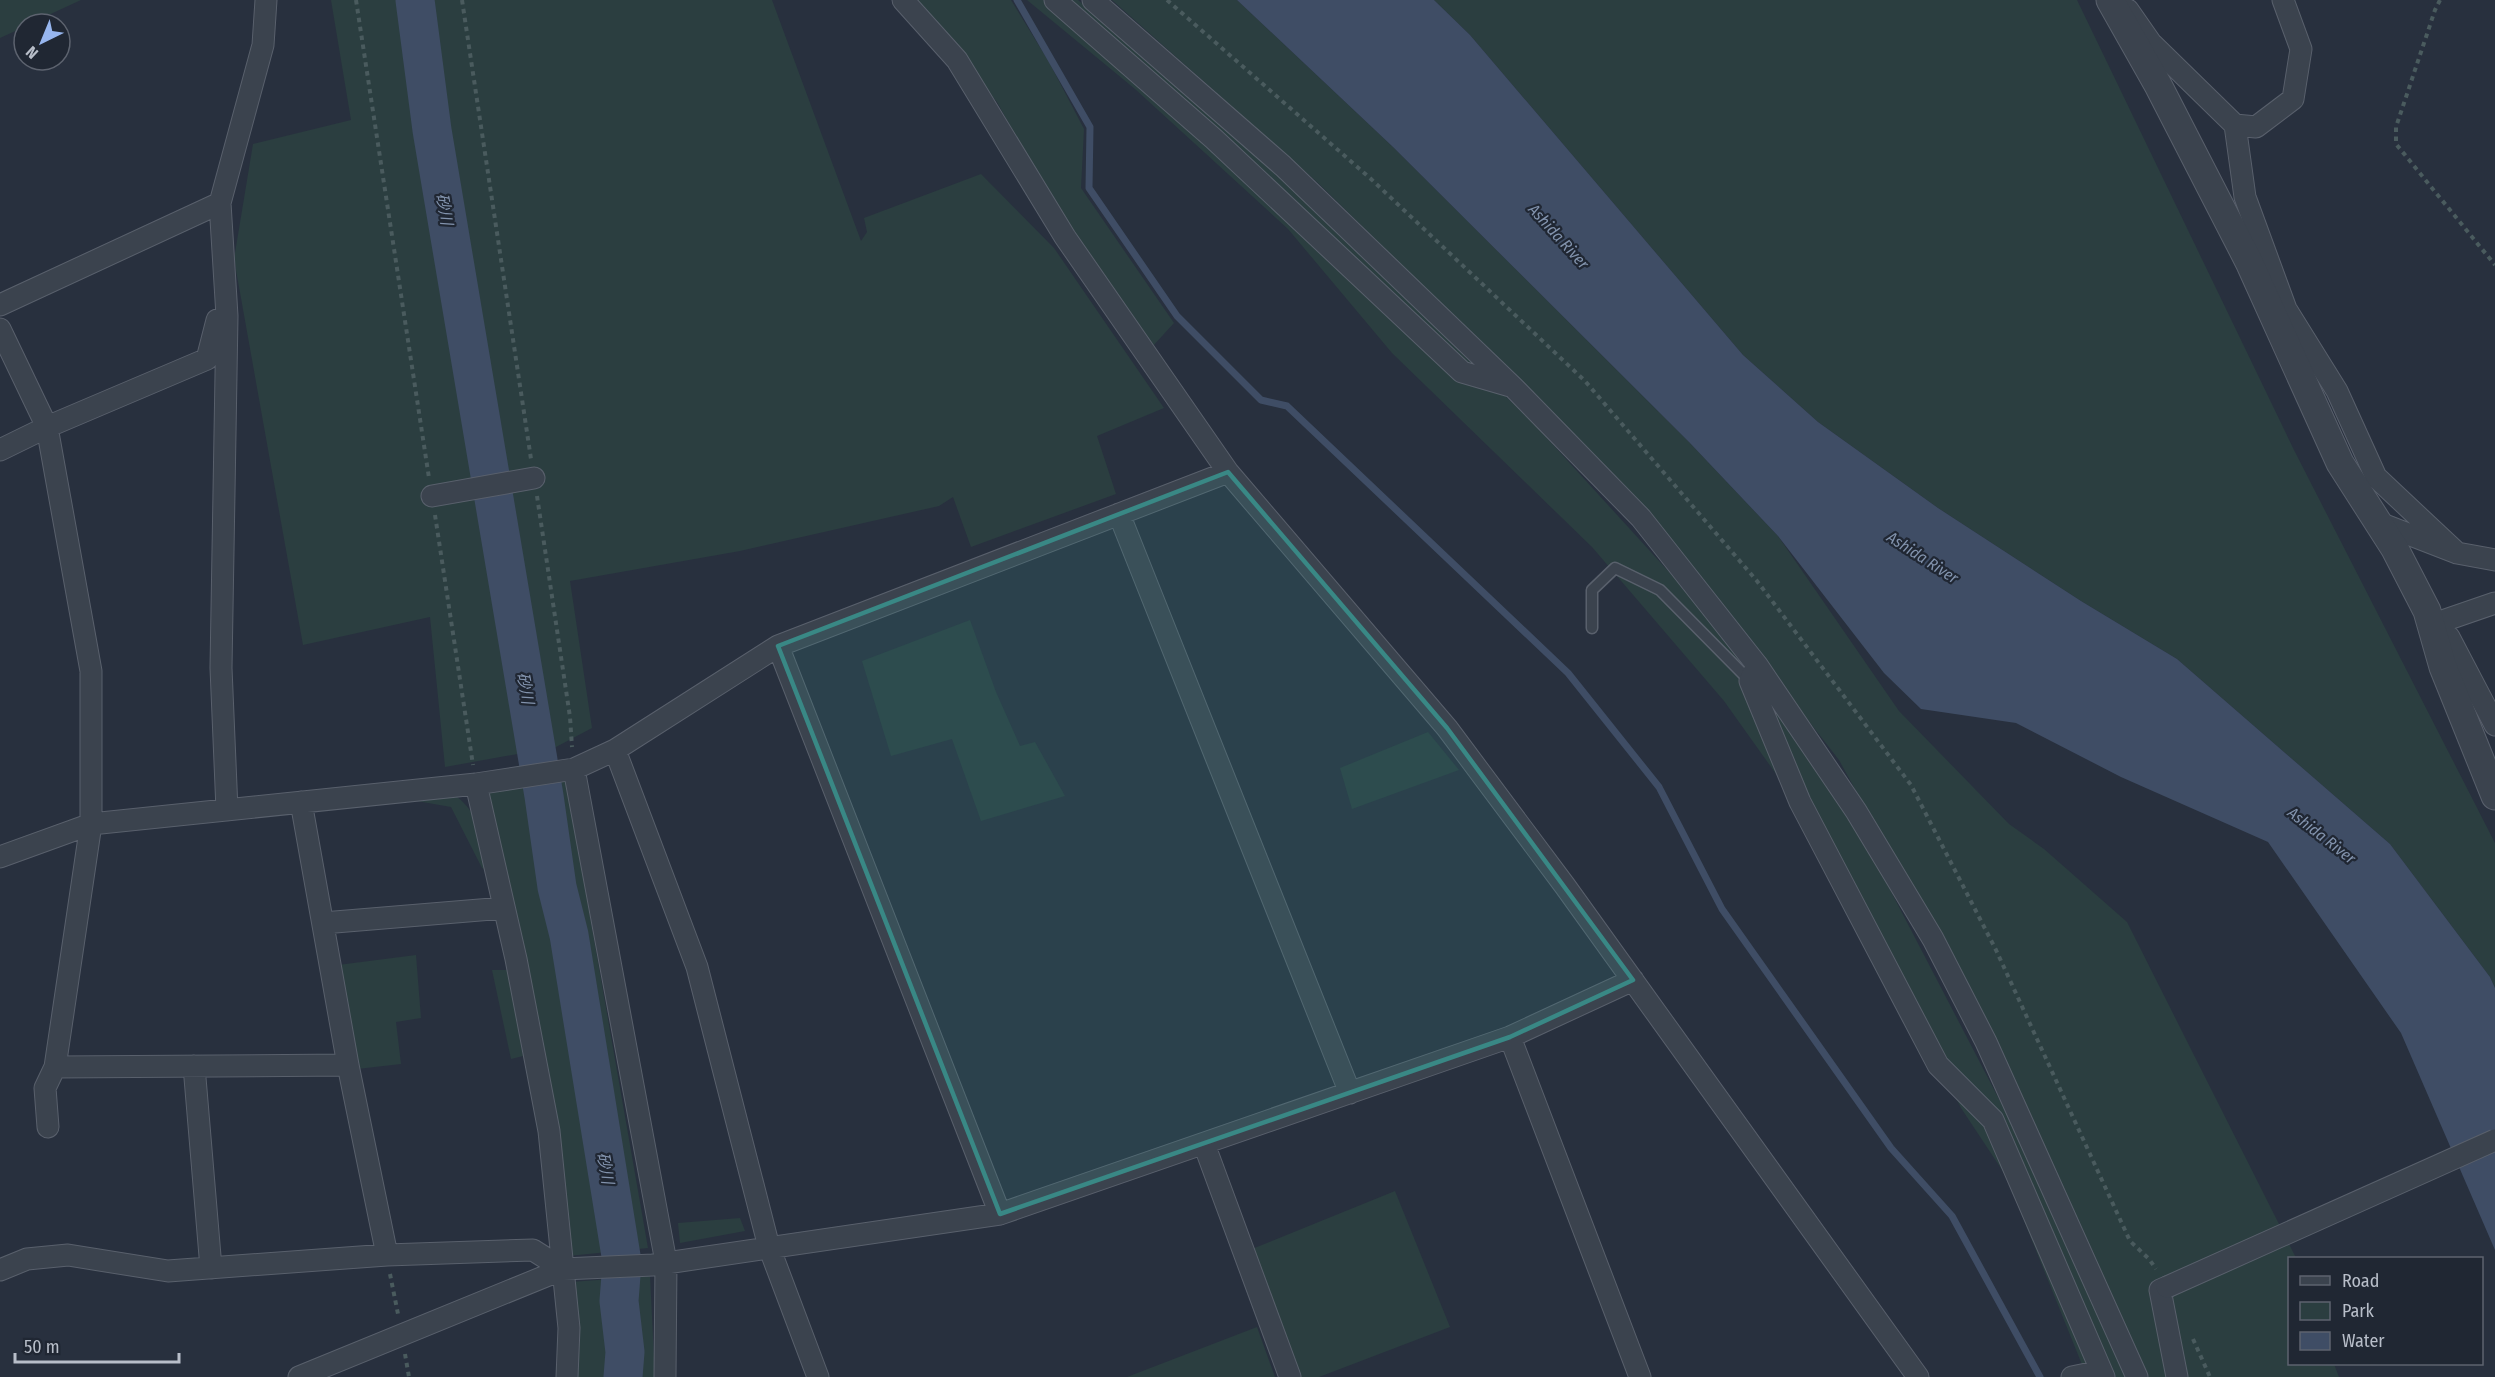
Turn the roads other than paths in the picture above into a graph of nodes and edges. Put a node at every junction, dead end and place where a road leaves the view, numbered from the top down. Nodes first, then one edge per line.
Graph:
1 (266, 0) edge
2 (903, 0) edge
3 (1055, 0) edge
4 (1093, 0) edge
5 (2283, 0) edge
6 (2113, 6) edge
7 (2235, 125) junction
8 (219, 203) junction
9 (0, 304) edge
10 (2280, 312) junction
11 (227, 316) junction
12 (0, 329) edge
13 (1513, 387) junction
14 (47, 427) junction
15 (0, 450) edge
16 (1228, 472) junction
17 (534, 478) road end
18 (432, 496) road end
19 (1119, 514) junction
20 (2377, 522) junction
21 (2457, 553) junction
22 (2495, 560) edge
23 (2495, 603) edge
24 (2429, 618) junction
25 (1592, 628) dead end
26 (778, 646) junction
27 (1753, 673) junction
28 (2495, 725) edge
29 (615, 750) junction
30 (574, 769) junction
31 (476, 784) junction
32 (2495, 796) edge
33 (301, 802) junction
34 (227, 810) junction
35 (91, 824) junction
36 (0, 856) edge
37 (504, 908) junction
38 (323, 923) junction
39 (1633, 980) junction
40 (1510, 1037) junction
41 (348, 1065) junction
42 (194, 1066) junction
43 (55, 1067) junction
44 (1350, 1093) junction
45 (48, 1127) dead end
46 (2495, 1140) edge
47 (1204, 1144) junction
48 (1000, 1214) junction
49 (769, 1247) junction
50 (387, 1255) junction
51 (659, 1263) junction
52 (211, 1268) junction
53 (563, 1269) junction
54 (0, 1270) edge
55 (2103, 1374) edge
56 (299, 1377) edge
57 (567, 1377) edge
58 (665, 1377) edge
59 (818, 1377) edge
60 (1290, 1377) edge
61 (1640, 1377) edge
62 (1918, 1377) edge
63 (2072, 1377) edge
64 (2137, 1377) edge
65 (2177, 1377) edge

1 - 8 street
2 - 16 street
3 - 13 street
4 - 13 street
5 - 7 street
6 - 7 street
6 - 10 street
7 - 10 street
8 - 9 street
8 - 11 street
10 - 20 street
10 - 21 street
11 - 14 street
11 - 34 street
12 - 14 street
13 - 27 street
14 - 15 street
14 - 35 street
16 - 19 street
16 - 39 street
17 - 18 street
19 - 26 street
19 - 44 street
20 - 21 street
20 - 24 street
21 - 22 street
23 - 24 street
24 - 28 street
24 - 32 street
25 - 27 lane
26 - 29 street
26 - 48 street
27 - 55 street
27 - 64 street
29 - 30 street
29 - 49 street
30 - 31 street
30 - 51 street
31 - 33 street
31 - 37 street
33 - 34 street
33 - 38 street
34 - 35 street
35 - 36 street
35 - 43 street
37 - 38 street
37 - 53 street
38 - 41 street
39 - 40 street
39 - 62 street
40 - 44 street
40 - 61 street
41 - 42 street
41 - 50 street
42 - 43 street
42 - 52 street
43 - 45 street
44 - 47 street
46 - 65 street, bridge
47 - 48 street
47 - 60 street
48 - 49 street
49 - 51 street
49 - 59 street
50 - 52 street
50 - 53 street
51 - 53 street
51 - 58 street
52 - 54 street
53 - 56 street
53 - 57 street
55 - 63 street

